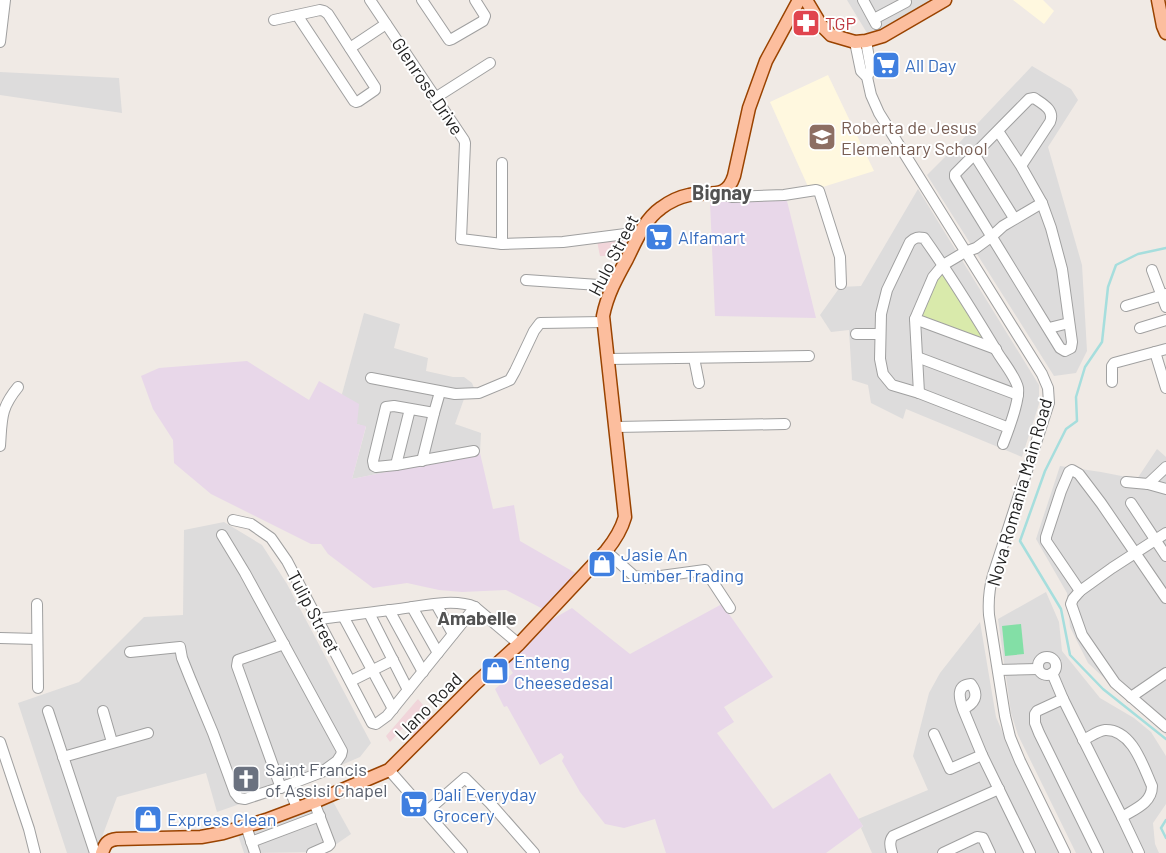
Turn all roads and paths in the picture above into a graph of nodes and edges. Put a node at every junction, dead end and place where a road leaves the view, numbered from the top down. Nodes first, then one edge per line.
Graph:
1 (5, 0) edge
2 (370, 0) edge
3 (422, 0) edge
4 (475, 0) edge
5 (799, 0) edge
6 (806, 0) edge
7 (863, 0) edge
8 (945, 0) edge
9 (1158, 0) edge
10 (905, 1) edge
11 (297, 15) junction
12 (916, 17) junction
13 (274, 20) dead end
14 (386, 24) junction
15 (1166, 33) edge
16 (0, 42) edge
17 (861, 42) junction
18 (350, 48) junction
19 (490, 63) dead end
20 (435, 98) junction
21 (998, 131) junction
22 (974, 154) junction
23 (502, 163) dead end
24 (1021, 166) junction
25 (722, 192) junction
26 (1042, 203) junction
27 (1014, 218) junction
28 (641, 232) junction
29 (991, 237) junction
30 (502, 244) junction
31 (965, 252) junction
32 (943, 265) junction
33 (1152, 270) dead end
34 (526, 280) dead end
35 (841, 284) dead end
36 (613, 286) junction
37 (1164, 294) edge
38 (1126, 306) dead end
39 (1166, 307) edge
40 (915, 319) junction
41 (1166, 320) edge
42 (604, 322) junction
43 (1069, 323) junction
44 (1049, 328) junction
45 (1140, 328) dead end
46 (856, 334) dead end
47 (880, 334) junction
48 (996, 349) junction
49 (1166, 349) edge
50 (1155, 352) junction
51 (810, 356) dead end
52 (917, 357) junction
53 (694, 358) junction
54 (608, 359) junction
55 (370, 378) dead end
56 (1112, 382) dead end
57 (699, 383) dead end
58 (18, 387) dead end
59 (1166, 388) edge
60 (440, 392) junction
61 (919, 393) junction
62 (1018, 395) junction
63 (410, 409) junction
64 (434, 413) junction
65 (785, 424) dead end
66 (616, 427) junction
67 (1009, 428) junction
68 (1003, 444) dead end
69 (0, 446) edge
70 (474, 451) dead end
71 (422, 461) junction
72 (396, 465) junction
73 (1166, 467) edge
74 (1126, 482) dead end
75 (1148, 484) junction
76 (1166, 489) edge
77 (1131, 503) dead end
78 (233, 520) dead end
79 (1166, 533) edge
80 (222, 536) dead end
81 (1156, 541) junction
82 (606, 551) junction
83 (1135, 553) junction
84 (1166, 556) edge
85 (581, 578) joint
86 (1080, 591) junction
87 (1166, 598) edge
88 (36, 604) dead end
89 (436, 604) junction
90 (412, 607) junction
91 (475, 607) junction
92 (730, 608) dead end
93 (389, 610) junction
94 (369, 613) junction
95 (343, 616) junction
96 (318, 619) junction
97 (453, 634) junction
98 (0, 638) edge
99 (37, 639) junction
100 (284, 644) junction
101 (519, 644) junction
102 (130, 652) dead end
103 (438, 654) junction
104 (393, 660) junction
105 (1038, 668) junction
106 (372, 670) junction
107 (998, 670) junction
108 (423, 672) junction
109 (1052, 673) junction
110 (1166, 673) edge
111 (351, 681) junction
112 (38, 688) dead end
113 (408, 690) junction
114 (1131, 698) junction
115 (1063, 700) junction
116 (393, 709) junction
117 (963, 709) dead end
118 (48, 710) dead end
119 (103, 711) dead end
120 (1166, 727) edge
121 (148, 733) dead end
122 (934, 734) dead end
123 (1083, 740) junction
124 (0, 742) edge
125 (112, 742) junction
126 (982, 755) junction
127 (63, 757) junction
128 (389, 770) junction
129 (285, 787) junction
130 (999, 788) junction
131 (314, 802) junction
132 (297, 808) junction
133 (426, 812) junction
134 (320, 816) junction
135 (1122, 817) junction
136 (243, 827) junction
137 (252, 842) junction
138 (35, 853) edge
139 (95, 853) edge
140 (102, 853) edge
141 (248, 853) edge
142 (255, 853) edge
143 (312, 853) edge
144 (462, 853) edge
145 (534, 853) edge
146 (892, 853) edge
147 (942, 853) edge
148 (990, 853) edge
149 (1030, 853) edge
150 (1066, 853) edge
151 (1098, 853) edge
152 (1139, 853) edge

1 - 16 street
2 - 14 street, Glenrose Drive
3 - 4 street
5 - 25 main road
6 - 17 main road
7 - 10 street
8 - 12 main road
9 - 15 main road
10 - 12 street
11 - 13 street
11 - 18 street
11 - 18 street
12 - 17 main road
14 - 18 street
14 - 20 street, Glenrose Drive
17 - 31 street, Nova Romania Main Road
19 - 20 street
20 - 30 street, Glenrose Drive
21 - 22 street
21 - 24 street
21 - 24 street
22 - 27 street
22 - 29 street
23 - 30 street
24 - 26 street
25 - 28 main road, Hulo Street
25 - 35 street
26 - 27 street
26 - 43 street
27 - 29 street
28 - 30 street
28 - 36 main road, Hulo Street
29 - 31 street
29 - 44 street
31 - 32 street
31 - 107 street, Nova Romania Main Road
32 - 40 street
32 - 47 street
32 - 48 street
33 - 37 street
34 - 36 street
36 - 42 main road, Hulo Street
37 - 38 street
37 - 39 street
40 - 48 street
40 - 52 street
41 - 45 street
42 - 54 main road, Hulo Street
42 - 60 street
43 - 44 street
43 - 44 street
46 - 47 street
47 - 61 street
48 - 62 street
49 - 50 street
50 - 56 street
50 - 59 street
51 - 53 street
52 - 61 street
52 - 62 street
53 - 54 street
53 - 57 street
54 - 66 main road, Hulo Street
55 - 60 street
58 - 69 street
60 - 64 street
61 - 67 street
62 - 67 street
63 - 64 street
63 - 72 street
63 - 72 street
64 - 71 street
65 - 66 street
66 - 82 main road, Hulo Street
67 - 68 street
70 - 71 street
71 - 72 street
73 - 75 street
74 - 75 street
75 - 76 street
77 - 81 street
78 - 96 street, Tulip Street
79 - 81 street
80 - 100 street
81 - 83 street
81 - 84 street
82 - 85 main road, Hulo Street
82 - 92 street
83 - 86 street
83 - 86 street
83 - 87 street
85 - 101 main road, Llano Road
86 - 114 street
88 - 99 street
89 - 90 street
89 - 91 street
89 - 97 street
90 - 93 street
90 - 103 street
91 - 97 street
91 - 101 street
93 - 94 street
93 - 108 street
94 - 95 street
94 - 104 street
95 - 96 street
95 - 106 street
96 - 111 street, Tulip Street
97 - 103 street
98 - 99 street
99 - 112 street
100 - 129 street
100 - 129 street
101 - 128 main road, Llano Road
102 - 129 street
103 - 108 street
104 - 106 street
104 - 113 street
105 - 107 street
105 - 109 street
105 - 109 street
106 - 111 street
106 - 116 street
107 - 150 street, Nova Romania Main Road
108 - 113 street
109 - 115 street
110 - 114 street
111 - 116 street, Tulip Street
113 - 116 street
114 - 120 street
115 - 123 street
115 - 151 street
117 - 126 street
118 - 127 street
119 - 125 street
121 - 125 street
122 - 126 street
123 - 135 street
123 - 135 street
124 - 138 street
125 - 127 street
126 - 130 street
127 - 139 street
128 - 131 main road, Llano Road
128 - 133 street
129 - 132 street
130 - 146 street
130 - 149 street
131 - 132 main road, Llano Road
131 - 134 street
132 - 136 main road, Llano Road
133 - 144 street
133 - 145 street
134 - 137 street
134 - 143 street
135 - 152 street
136 - 137 street
136 - 140 main road, Llano Road
136 - 141 street
137 - 142 street
147 - 148 street

